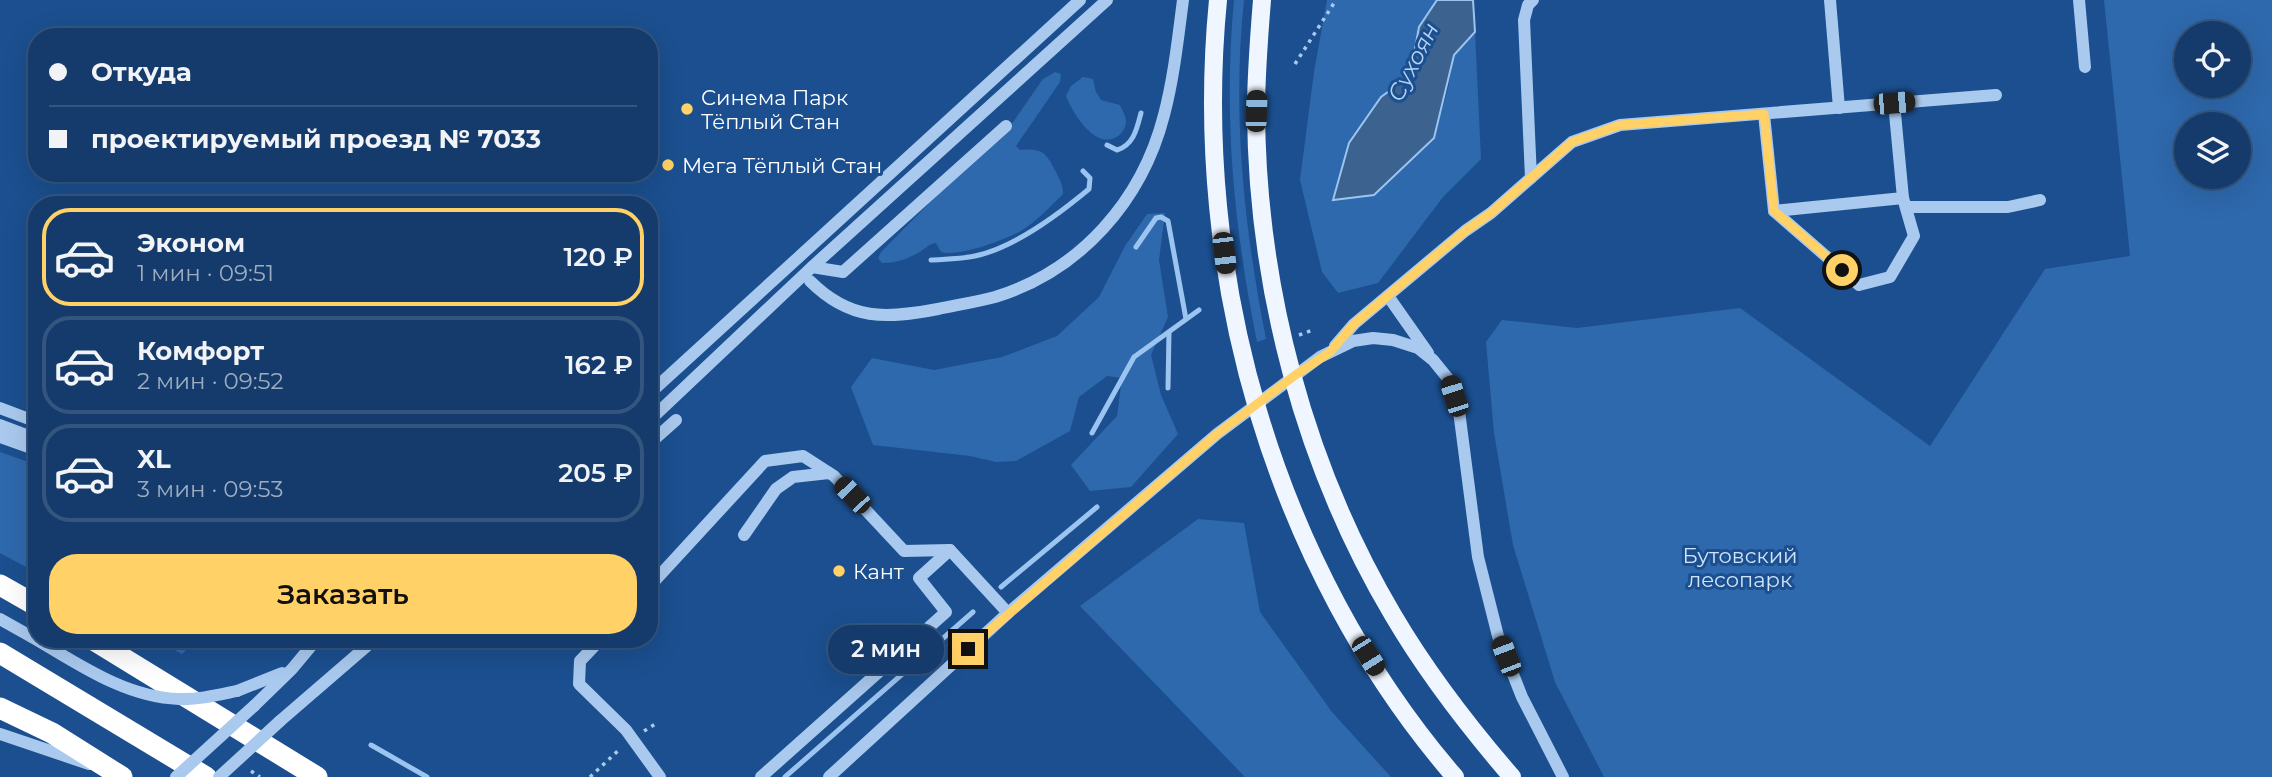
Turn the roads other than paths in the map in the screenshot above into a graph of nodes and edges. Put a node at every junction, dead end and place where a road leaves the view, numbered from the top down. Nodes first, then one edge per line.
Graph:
1 (1080, 0) edge
2 (1107, 0) edge
3 (1183, 0) edge
4 (1219, 0) edge
5 (1262, 0) edge
6 (1533, 0) edge
7 (1830, 0) edge
8 (2079, 0) edge
9 (2085, 67) dead end
10 (1996, 95) dead end
11 (1894, 103) junction
12 (1839, 108) junction
13 (1764, 114) junction
14 (1006, 126) dead end
15 (1531, 178) junction
16 (2040, 200) dead end
17 (1904, 202) junction
18 (1774, 211) junction
19 (811, 267) junction
20 (810, 281) dead end
21 (1388, 296) junction
22 (1330, 352) junction
23 (1433, 360) junction
24 (1294, 376) junction
25 (658, 386) edge
26 (1256, 405) junction
27 (0, 408) edge
28 (658, 412) edge
29 (28, 419) edge
30 (676, 420) dead end
31 (0, 425) edge
32 (28, 436) edge
33 (658, 436) edge
34 (0, 437) edge
35 (28, 447) edge
36 (829, 473) junction
37 (744, 535) dead end
38 (950, 550) junction
39 (658, 577) edge
40 (0, 584) edge
41 (28, 601) edge
42 (1007, 613) junction
43 (0, 619) edge
44 (28, 635) edge
45 (51, 648) edge
46 (107, 648) edge
47 (310, 648) edge
48 (365, 648) edge
49 (592, 648) edge
50 (0, 653) edge
51 (292, 669) junction
52 (0, 701) edge
53 (0, 708) edge
54 (52, 733) junction
55 (0, 734) edge
56 (119, 775) edge
57 (176, 777) edge
58 (206, 777) edge
59 (219, 777) edge
60 (317, 777) edge
61 (660, 777) edge
62 (761, 777) edge
63 (830, 777) edge
64 (1455, 777) edge
65 (1512, 777) edge
66 (1563, 777) edge

1 - 25 street
2 - 19 street
3 - 20 street
4 - 26 main road
5 - 24 main road
6 - 15 street
7 - 12 street
8 - 9 street
10 - 11 street
11 - 12 street
11 - 17 street
12 - 13 street
13 - 15 street
13 - 18 street
14 - 19 street
15 - 21 street
16 - 17 street
17 - 18 street
17 - 18 street
19 - 28 street
21 - 22 street
21 - 23 street
22 - 23 street
22 - 24 street
23 - 66 street
24 - 26 street
24 - 65 main road
26 - 42 street
26 - 64 main road
27 - 29 street
30 - 33 street
31 - 32 street
34 - 35 street
36 - 37 street
36 - 38 street
36 - 39 street
38 - 42 street
38 - 62 street
40 - 41 highway
42 - 63 street
43 - 44 street, bridge
45 - 51 street, bridge
46 - 60 highway
47 - 51 street
48 - 59 street, bridge
49 - 61 street
50 - 58 highway
51 - 57 street, bridge
52 - 54 main road
53 - 54 highway
54 - 56 highway
55 - 56 street

